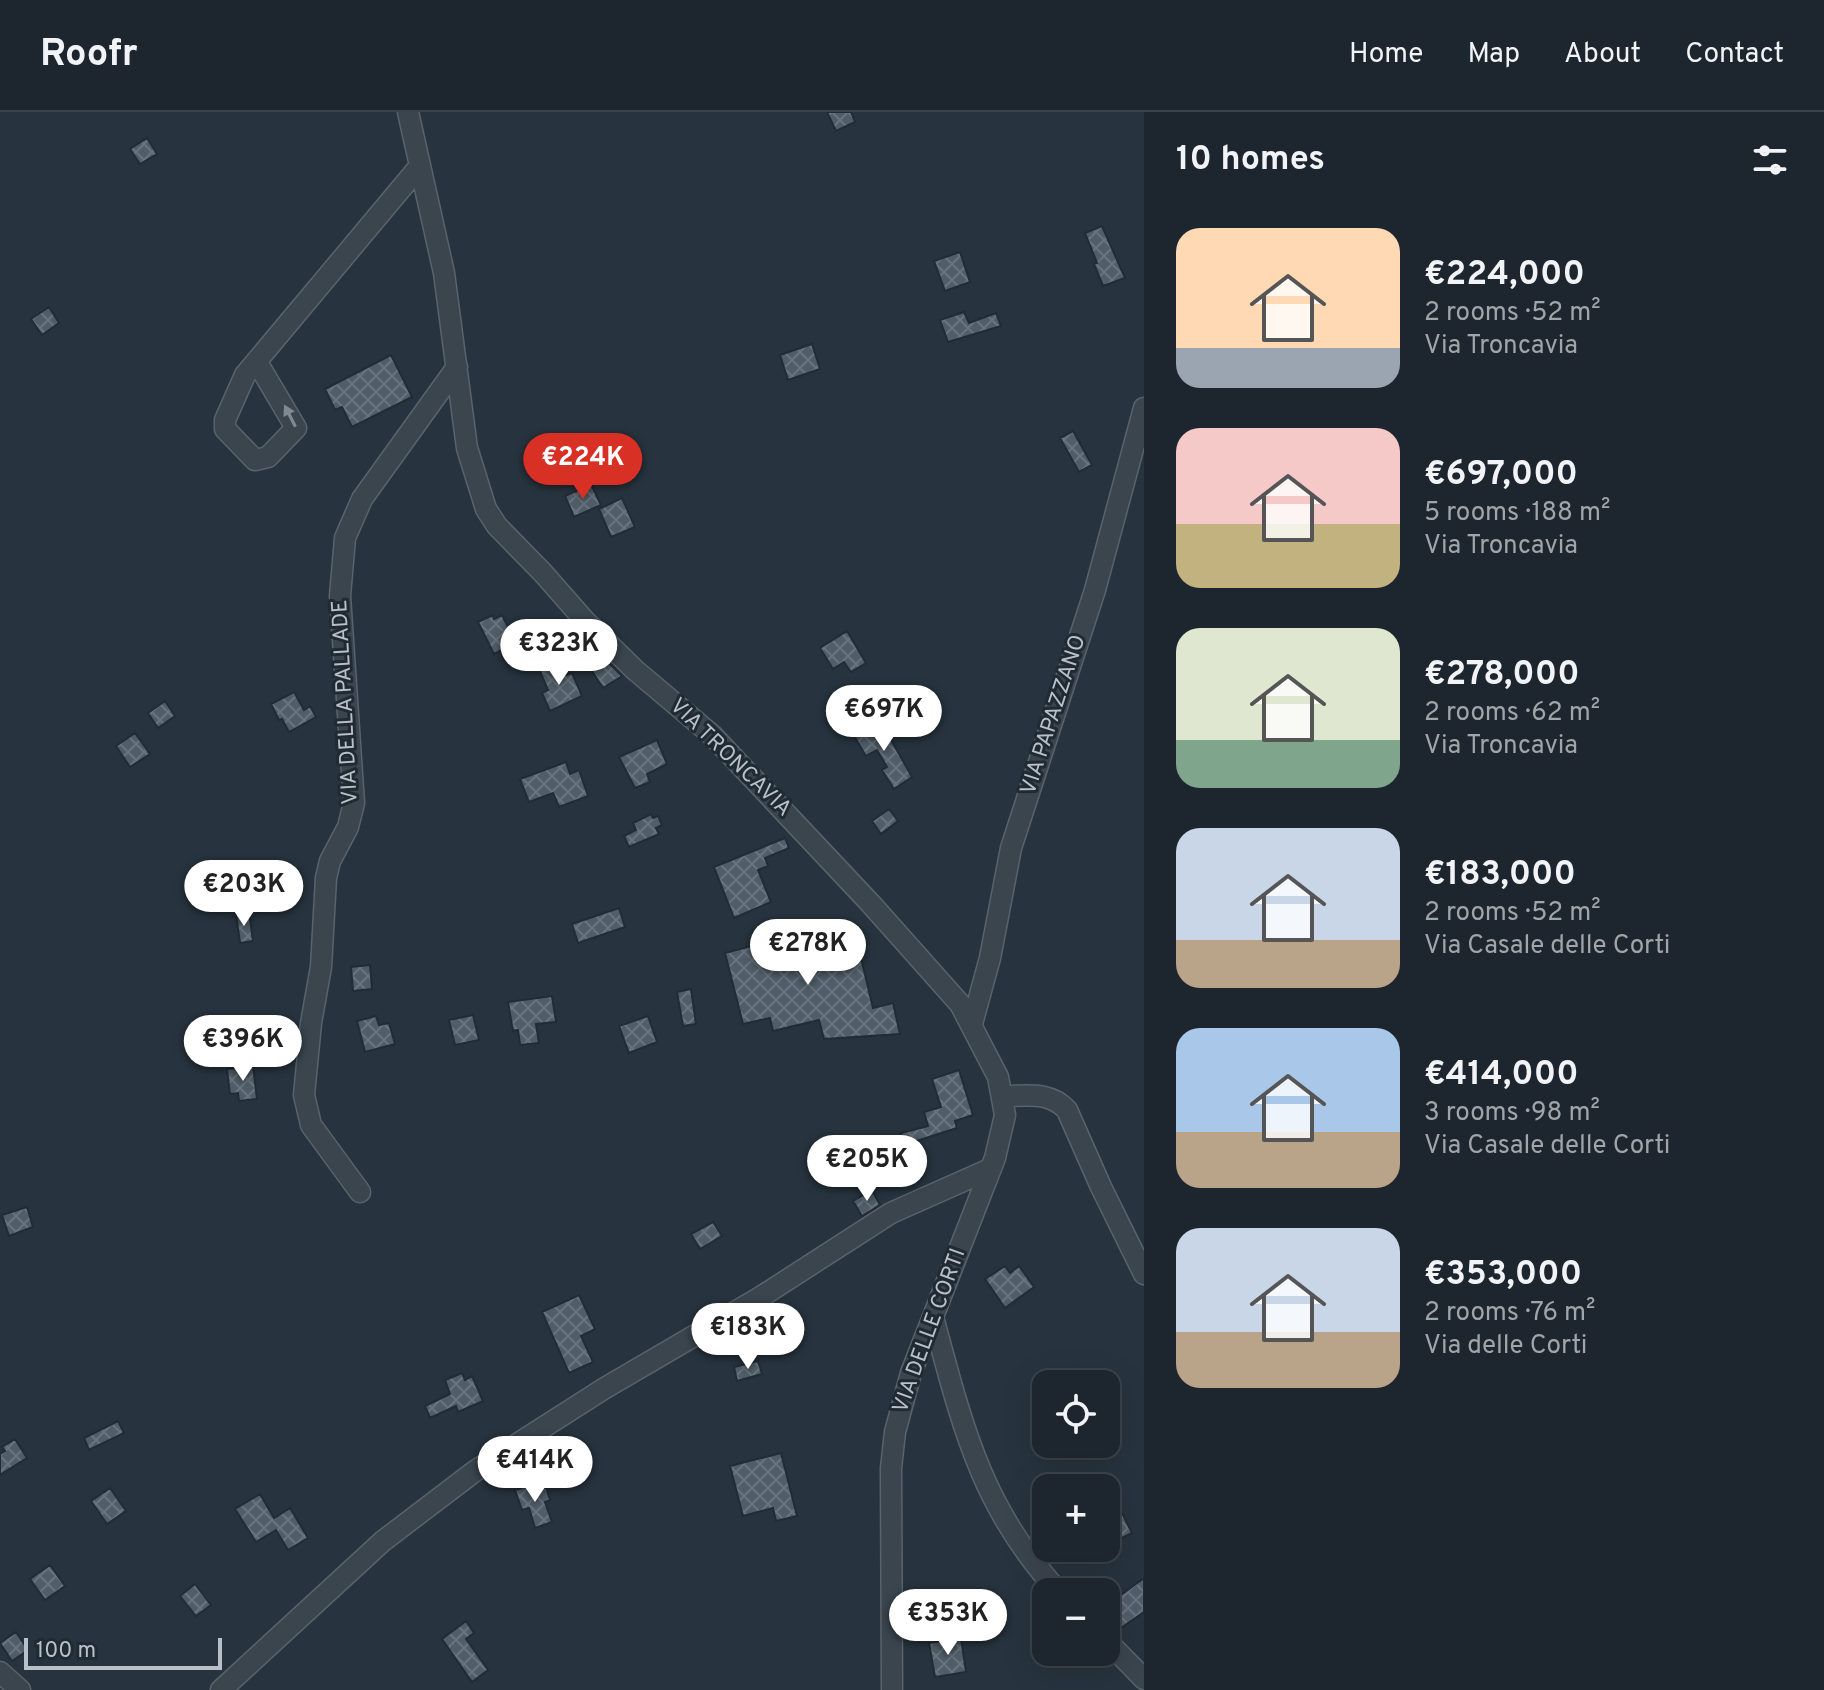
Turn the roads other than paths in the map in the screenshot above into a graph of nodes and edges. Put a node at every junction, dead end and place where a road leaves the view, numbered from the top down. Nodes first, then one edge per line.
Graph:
1 (408, 112) edge
2 (419, 167) junction
3 (257, 362) junction
4 (457, 367) junction
5 (1144, 408) edge
6 (972, 1024) junction
7 (1003, 1096) junction
8 (990, 1169) junction
9 (360, 1192) dead end
10 (1144, 1274) edge
11 (933, 1317) junction
12 (1047, 1578) edge
13 (1120, 1654) edge
14 (0, 1672) edge
15 (1144, 1679) edge
16 (20, 1690) edge
17 (221, 1690) edge
18 (892, 1690) edge

1 - 2 street, VIA TRONCAVIA
2 - 3 street
2 - 4 street, VIA TRONCAVIA
3 -> 3 street
4 - 6 street, VIA TRONCAVIA
4 - 9 street, VIA DELLA PALLADE
5 - 6 street, VIA PAPAZZANO
6 - 7 street, VIA TRONCAVIA
7 - 8 street, VIA TRONCAVIA
7 - 10 street
8 - 11 street, VIA DELLE CORTI
8 - 17 street
11 - 12 street
11 - 18 street, VIA DELLE CORTI
13 - 15 street
14 - 16 street

